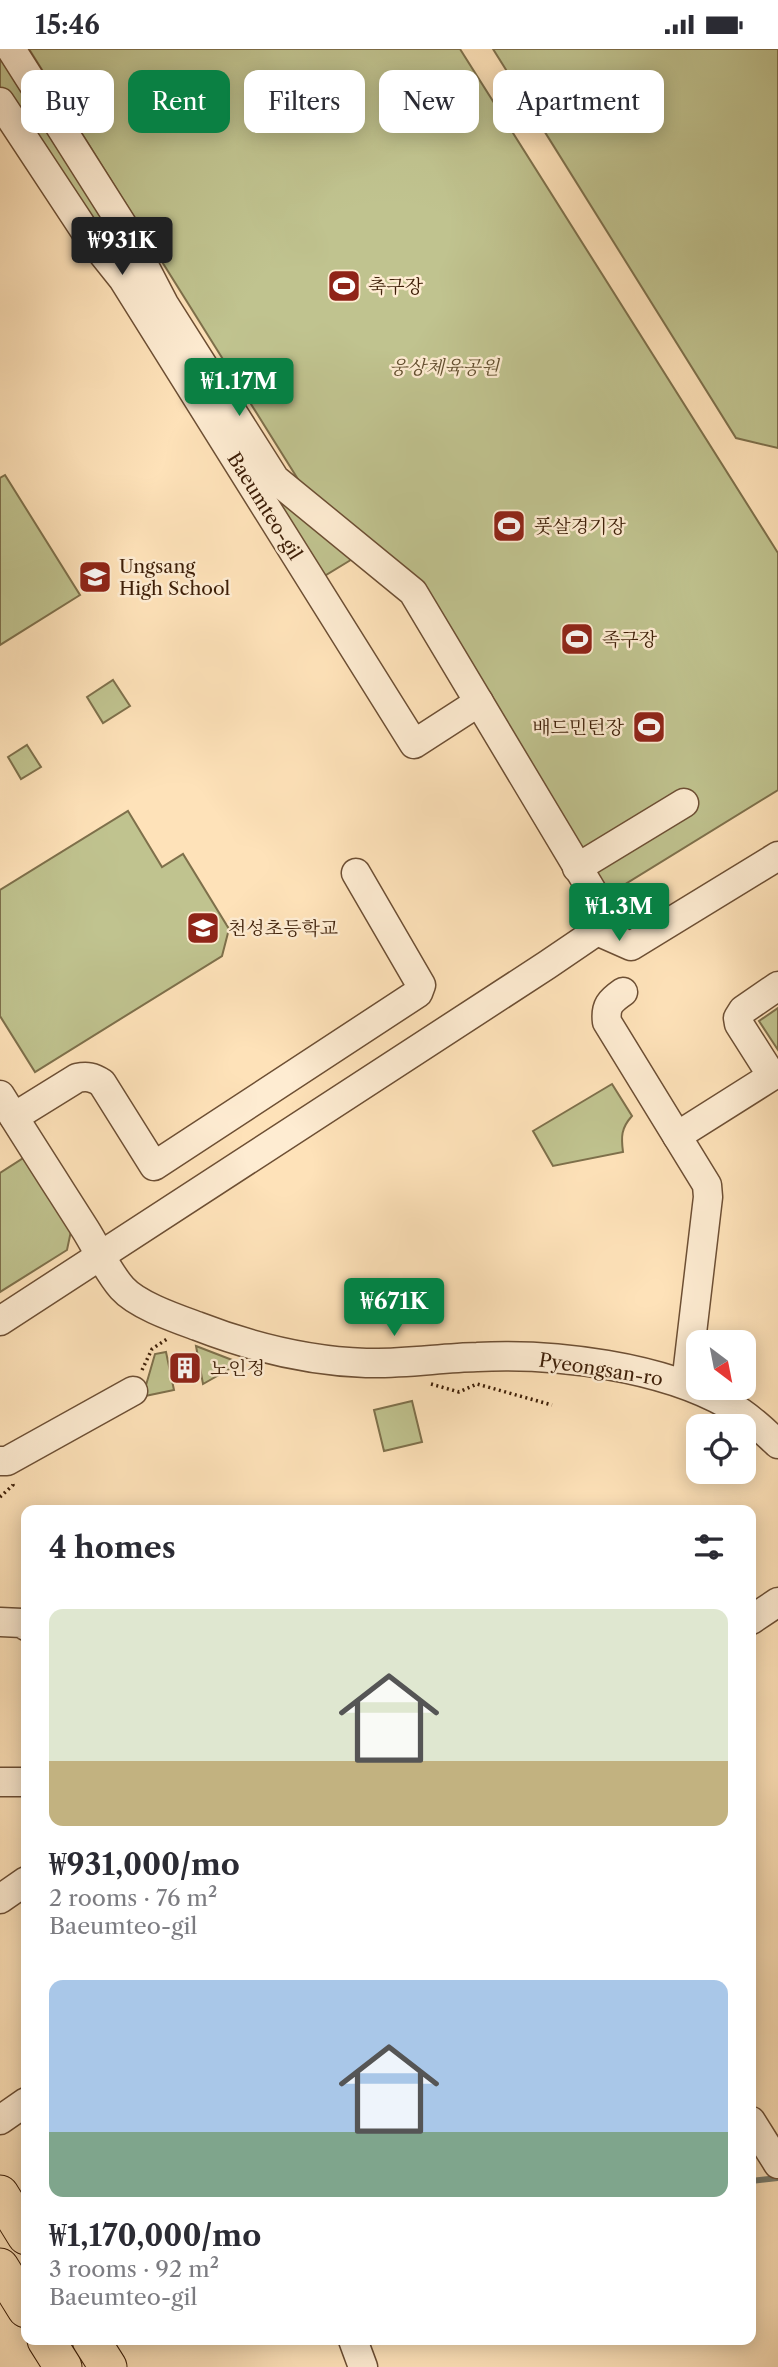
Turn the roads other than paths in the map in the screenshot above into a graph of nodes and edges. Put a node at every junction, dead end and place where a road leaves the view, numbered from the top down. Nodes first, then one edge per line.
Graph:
1 (10, 49) edge
2 (0, 102) edge
3 (265, 485) junction
4 (479, 702) junction
5 (684, 803) dead end
6 (778, 856) edge
7 (577, 868) junction
8 (356, 873) dead end
9 (597, 931) junction
10 (778, 986) edge
11 (623, 992) dead end
12 (775, 1077) edge
13 (7, 1106) edge
14 (677, 1136) junction
15 (102, 1255) junction
16 (0, 1321) edge
17 (696, 1330) edge
18 (686, 1384) edge
19 (133, 1391) road end
20 (719, 1400) edge
21 (778, 1444) edge
22 (0, 1461) edge
23 (778, 1601) edge
24 (756, 1616) edge
25 (0, 1622) edge
26 (21, 1623) edge
27 (0, 1781) edge
28 (21, 1782) edge
29 (21, 1884) edge
30 (0, 1899) edge
31 (21, 2105) edge
32 (0, 2120) edge
33 (756, 2129) edge
34 (778, 2164) edge
35 (0, 2194) edge
36 (21, 2228) edge
37 (0, 2267) edge
38 (21, 2301) edge
39 (49, 2345) edge
40 (94, 2345) edge
41 (355, 2345) edge
42 (62, 2367) edge
43 (108, 2367) edge
44 (363, 2367) edge

1 - 3 street, Baeumteo-gil
2 - 3 street, Baeumteo-gil
3 - 4 street
3 - 4 street, Baeumteo-gil
4 - 7 street
5 - 7 street
6 - 9 street
7 - 9 street
8 - 13 street
9 - 15 street
10 - 12 street
11 - 14 street
12 - 14 street
13 - 15 street
14 - 17 street
15 - 16 street
15 - 18 street, Pyeongsan-ro
19 - 22 street
20 - 21 street, Pyeongsan-ro
23 - 24 street
25 - 26 street
27 - 28 street
29 - 30 street
31 - 32 street
33 - 34 street
35 - 36 main road
37 - 38 main road
39 - 42 main road
40 - 43 main road
41 - 44 street

